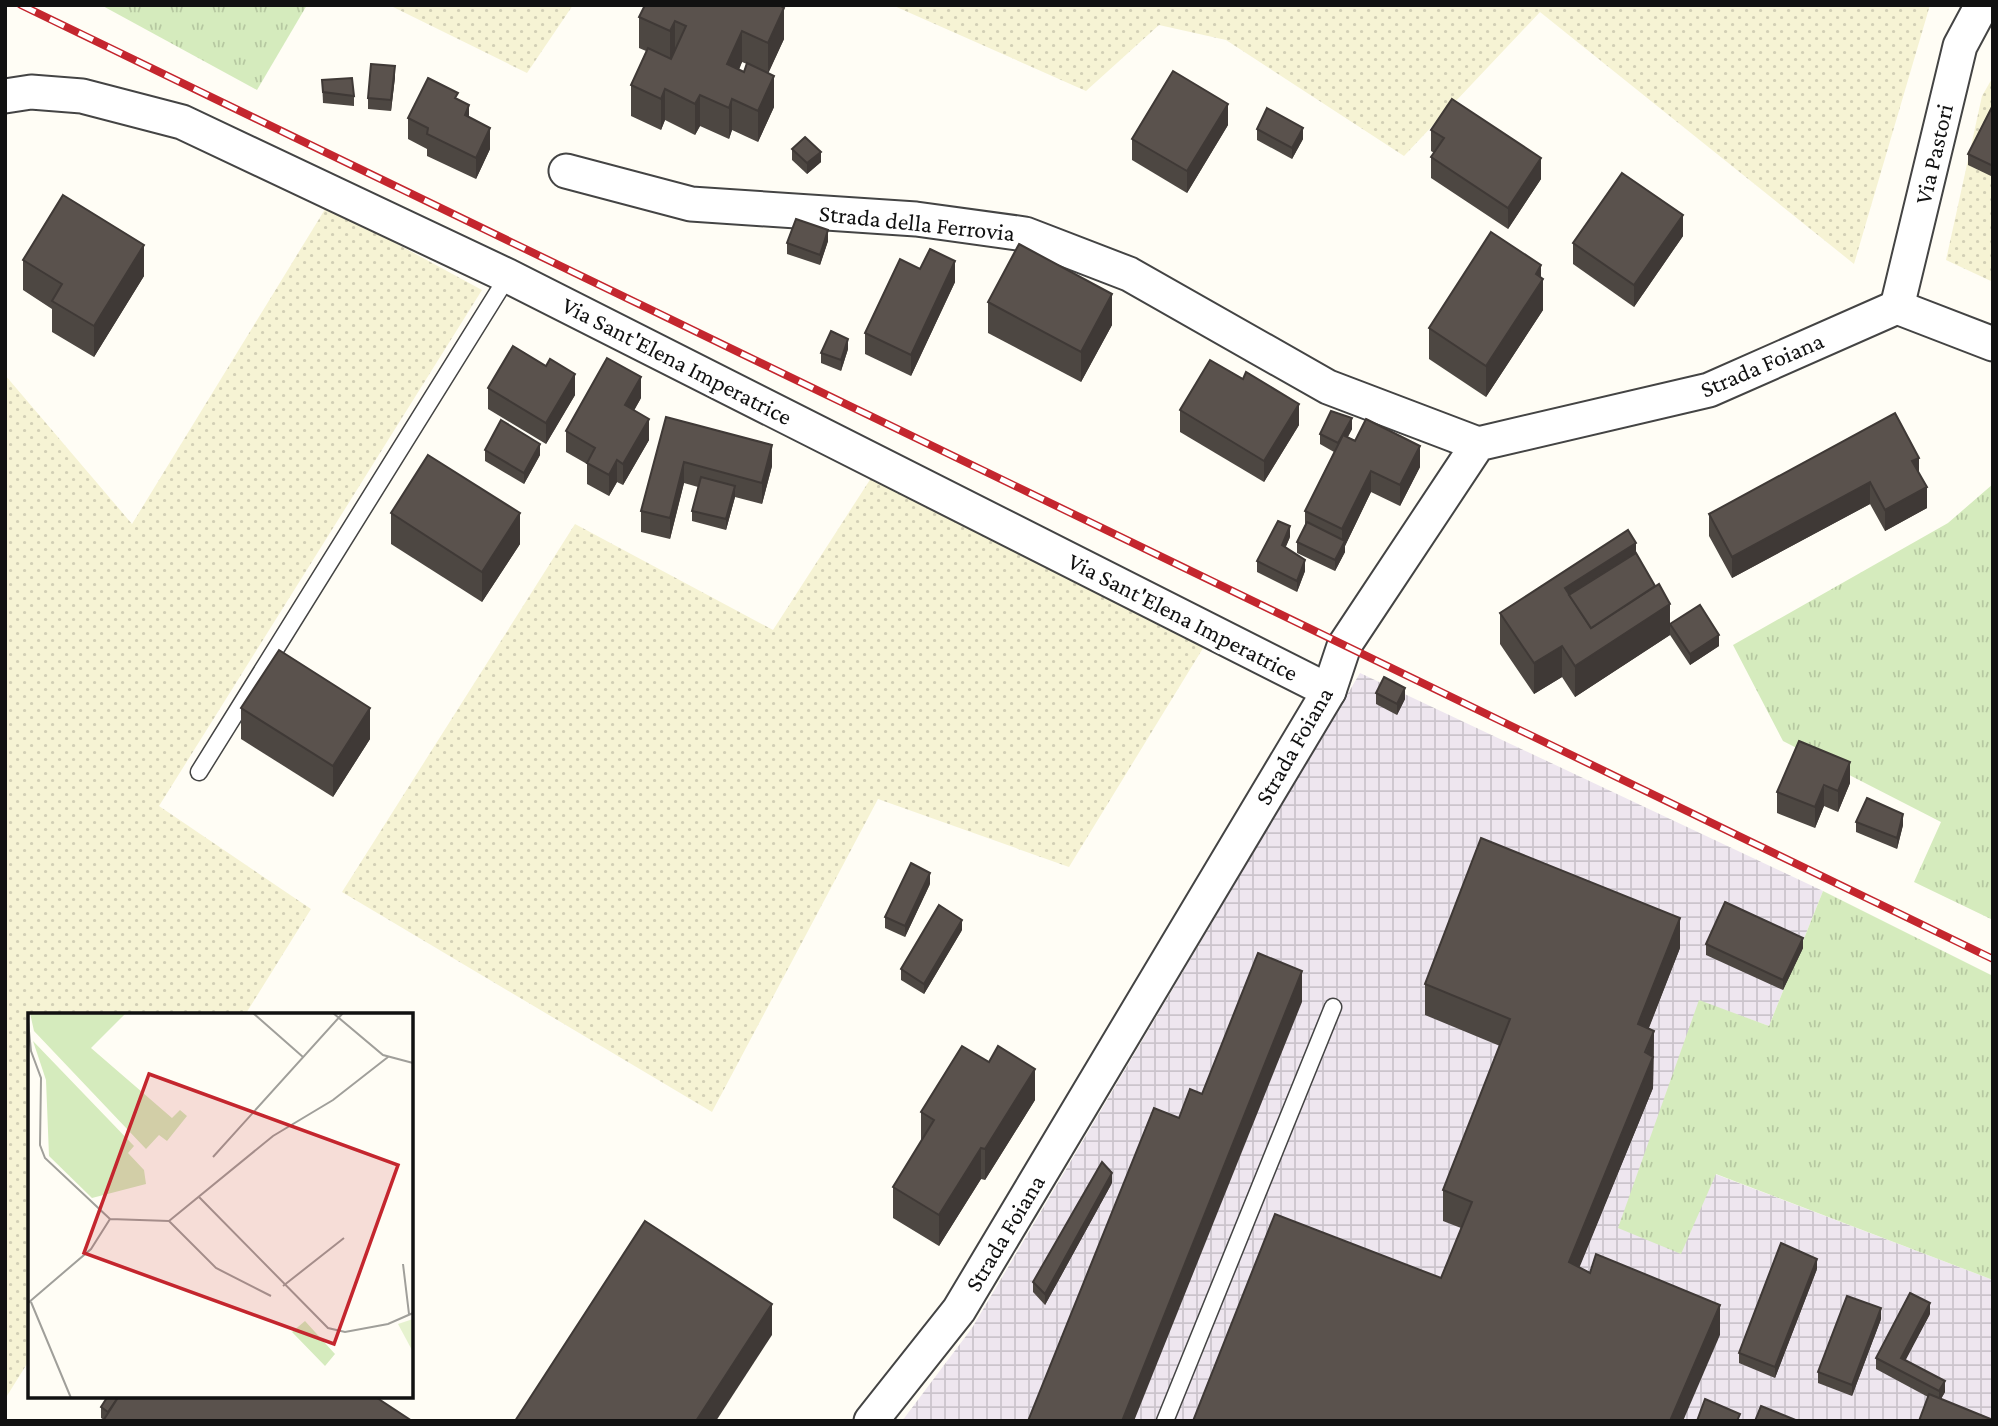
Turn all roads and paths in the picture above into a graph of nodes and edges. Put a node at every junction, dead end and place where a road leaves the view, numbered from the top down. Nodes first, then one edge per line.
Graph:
1 (1982, 5) edge
2 (5, 96) edge
3 (566, 171) dead end
4 (508, 276) junction
5 (1897, 307) junction
6 (1993, 344) edge
7 (1478, 444) junction
8 (1329, 691) junction
9 (200, 772) dead end
10 (1333, 1007) dead end
11 (870, 1421) edge
12 (1164, 1421) edge

1 - 5 street, Via Pastori
2 - 4 street, Via Sant'Elena Imperatrice
3 - 7 street, Strada della Ferrovia
4 - 8 street, Via Sant'Elena Imperatrice
4 - 9 lane
5 - 6 street
5 - 7 street, Strada Foiana
7 - 8 street, Strada Foiana
8 - 11 street, Strada Foiana
10 - 12 lane

